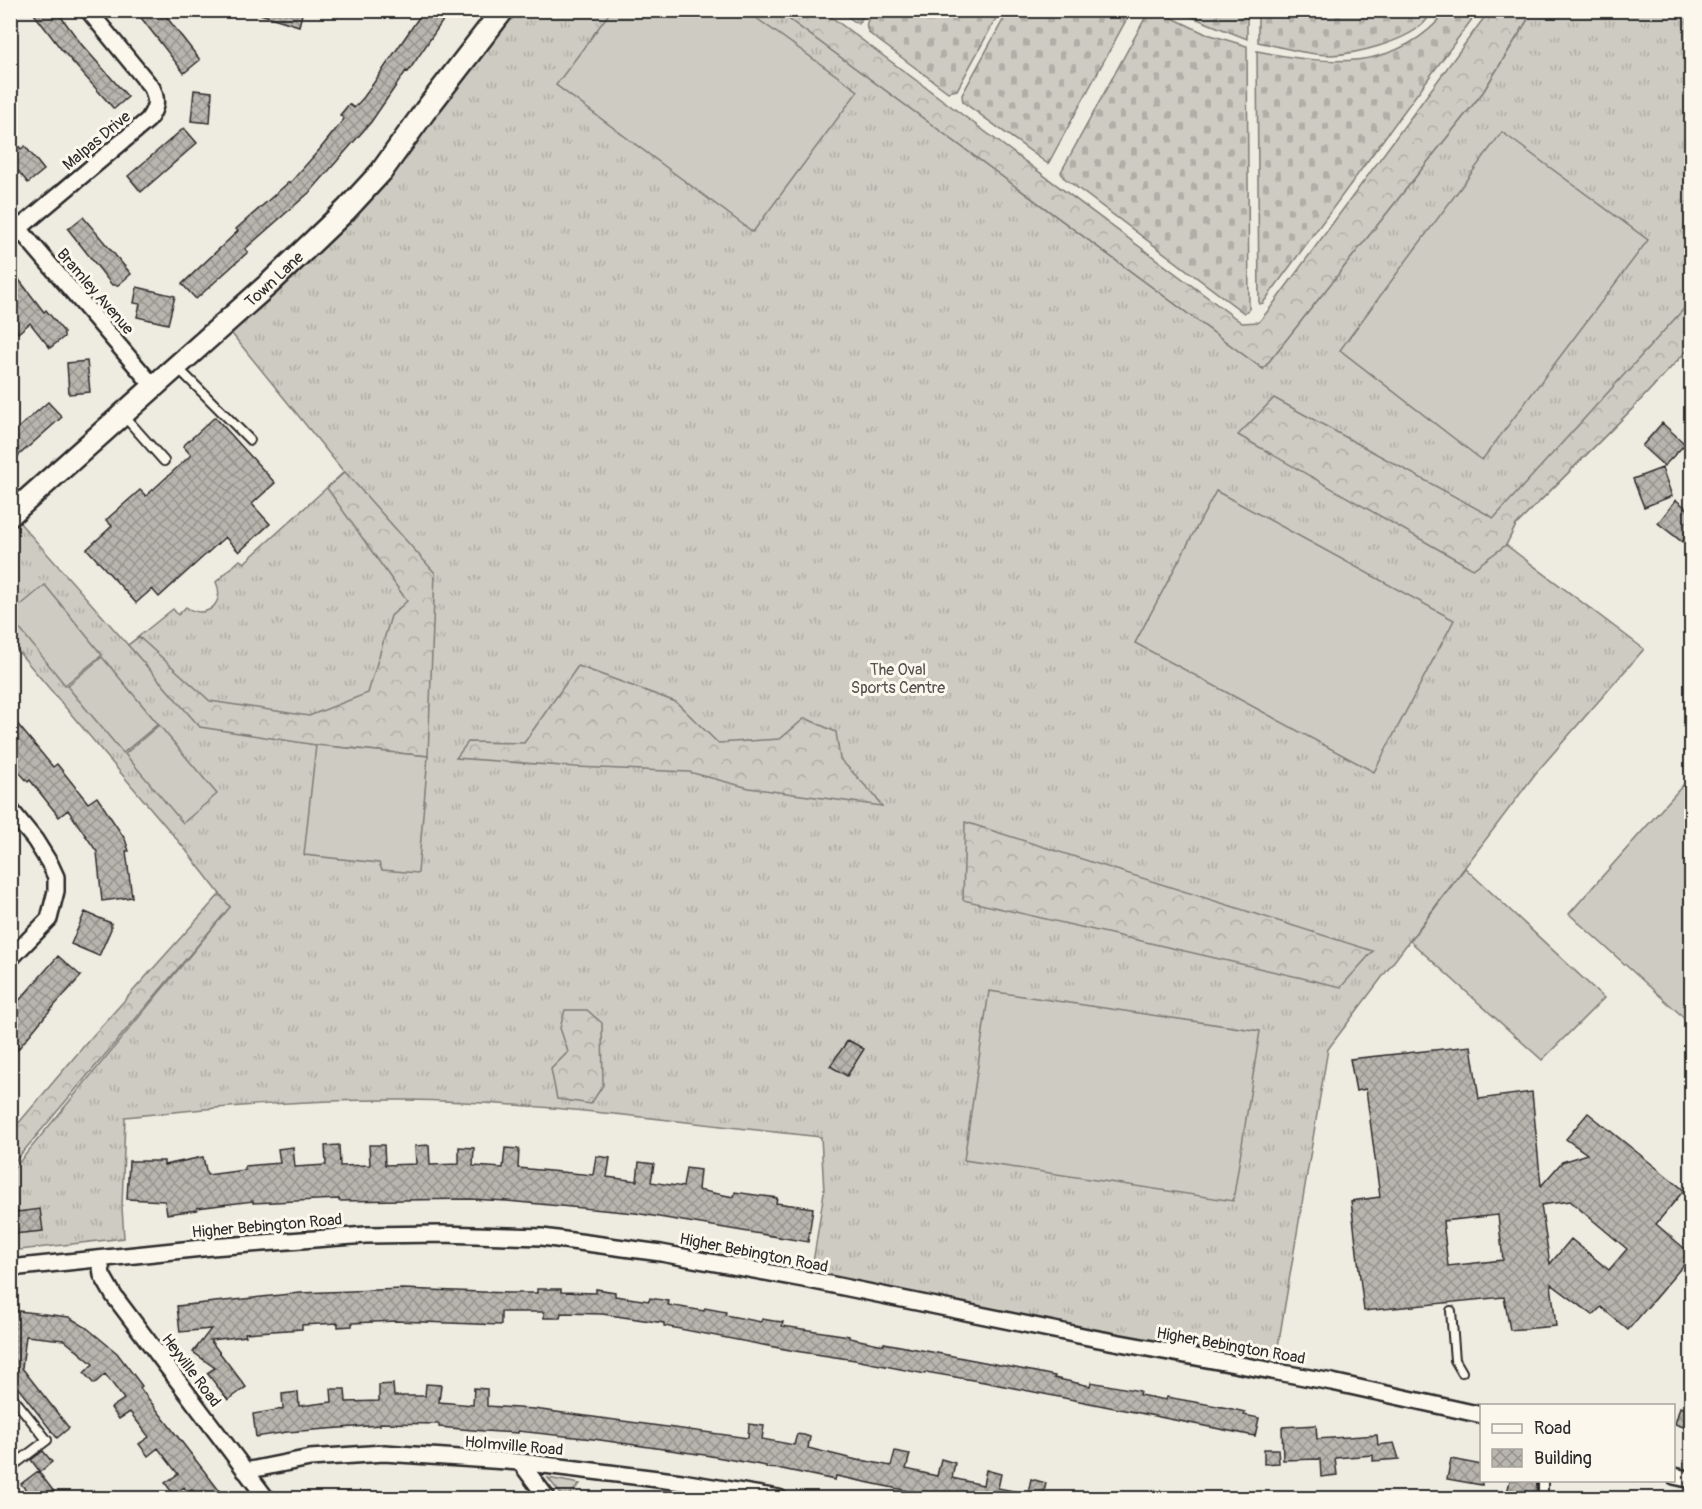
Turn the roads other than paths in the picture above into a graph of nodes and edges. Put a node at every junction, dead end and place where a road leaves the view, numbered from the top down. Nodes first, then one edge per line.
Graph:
1 (88, 10) edge
2 (503, 10) edge
3 (13, 227) edge
4 (177, 367) junction
5 (154, 387) junction
6 (123, 414) junction
7 (250, 441) dead end
8 (164, 461) dead end
9 (10, 516) edge
10 (10, 809) edge
11 (10, 959) edge
12 (100, 1259) junction
13 (10, 1268) edge
14 (1451, 1311) dead end
15 (1462, 1372) dead end
16 (10, 1394) edge
17 (1480, 1415) edge
18 (520, 1462) junction
19 (10, 1468) edge
20 (245, 1471) junction
21 (1675, 1476) edge
22 (1692, 1480) edge
23 (1543, 1482) edge
24 (266, 1498) edge
25 (547, 1498) edge
26 (779, 1498) edge
27 (1543, 1498) edge

1 - 3 street, Malpas Drive
2 - 4 main road, Town Lane
3 - 5 street, Bramley Avenue
4 - 5 main road, Town Lane
4 - 7 lane
5 - 6 main road, Town Lane
6 - 8 lane
6 - 9 main road, Town Lane
10 - 11 street
12 - 13 street, Higher Bebington Road
12 - 17 street, Higher Bebington Road
12 - 20 street, Heyville Road
14 - 15 lane
16 - 19 lane
18 - 20 street, Holmville Road
18 - 25 street
18 - 26 street, Holmville Road
20 - 24 street, Heyville Road
21 - 22 street
23 - 27 lane

